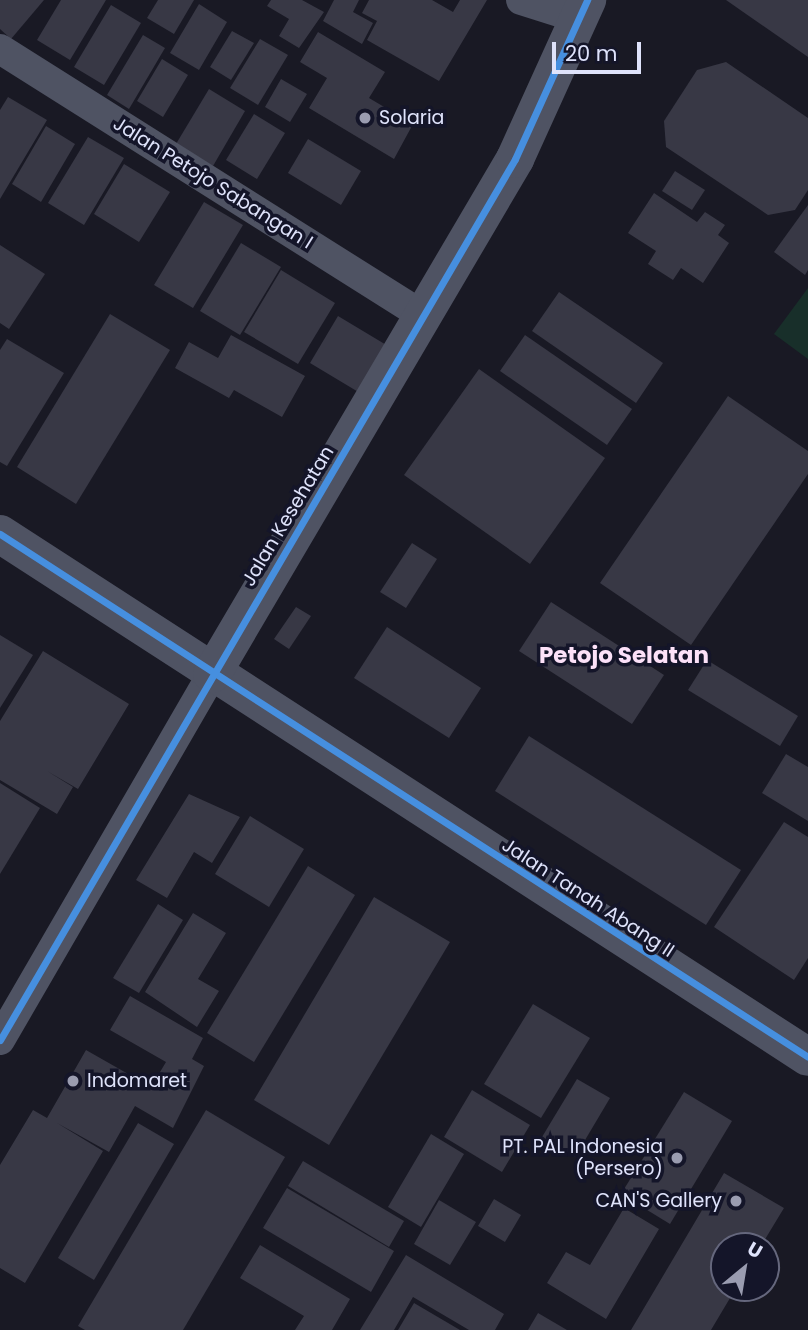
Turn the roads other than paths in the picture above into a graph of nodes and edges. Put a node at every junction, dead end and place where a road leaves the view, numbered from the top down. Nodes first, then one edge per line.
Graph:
1 (521, 0) edge
2 (584, 10) edge
3 (0, 49) edge
4 (425, 317) junction
5 (0, 534) edge
6 (212, 674) junction
7 (0, 1040) edge
8 (808, 1057) edge

1 - 2 street
2 - 4 street, Jalan Kesehatan
3 - 4 street, Jalan Petojo Sabangan I
4 - 6 street, Jalan Kesehatan
5 - 6 street, Jalan Tanah Abang II
6 - 7 street, Jalan Kesehatan
6 - 8 street, Jalan Tanah Abang II

